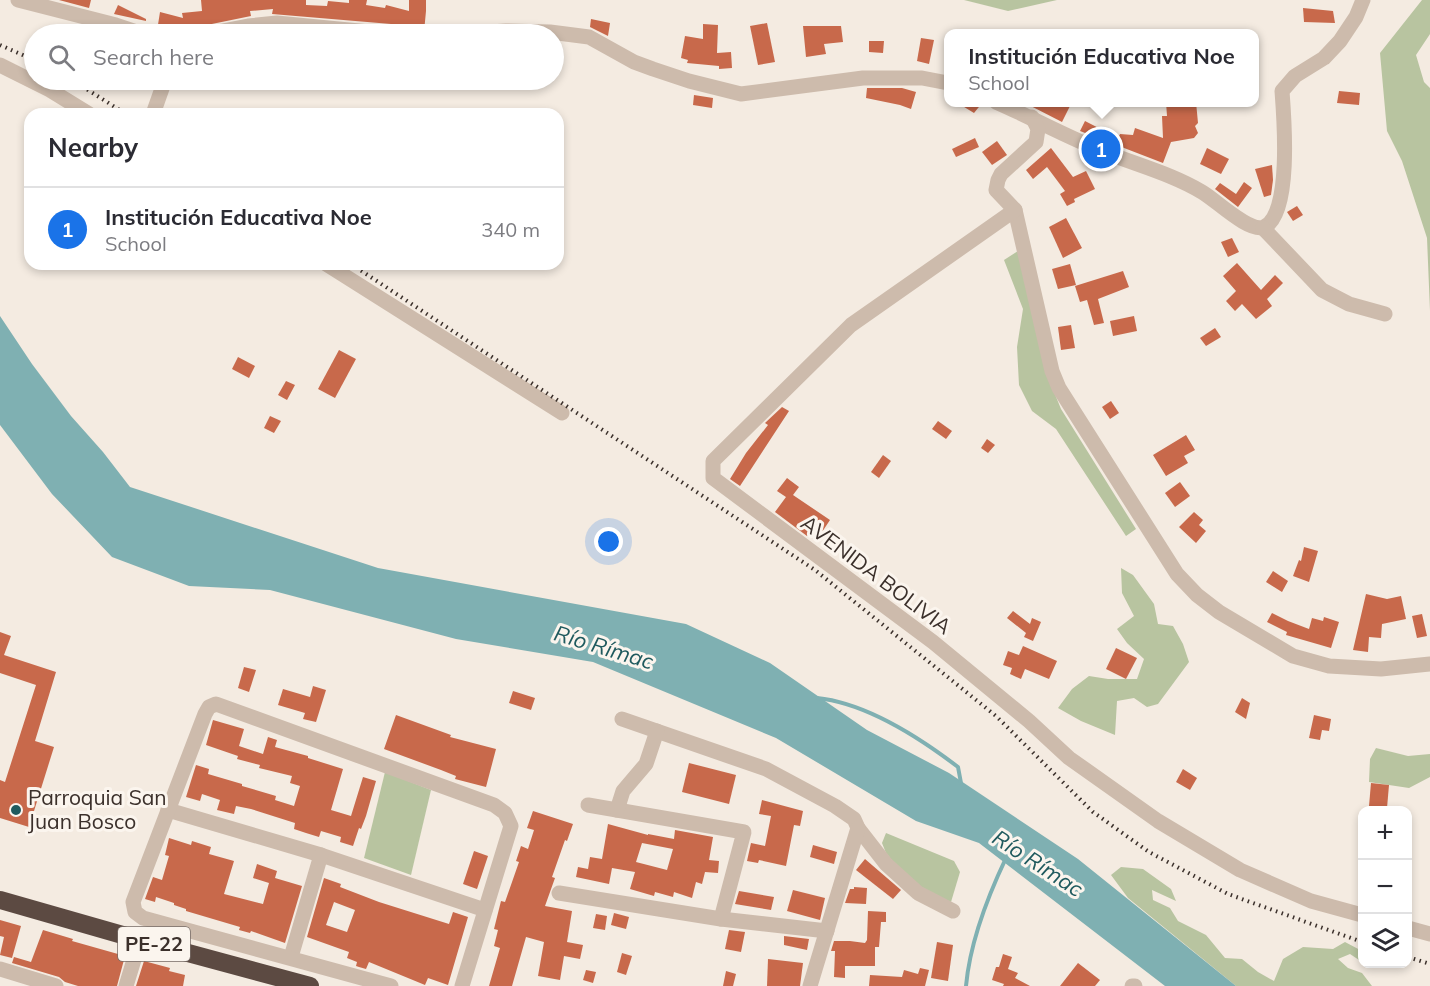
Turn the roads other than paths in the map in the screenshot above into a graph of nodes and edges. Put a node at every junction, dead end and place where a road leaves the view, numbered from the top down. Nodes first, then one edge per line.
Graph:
1 (18, 0) edge
2 (1363, 0) edge
3 (112, 24) edge
4 (267, 24) edge
5 (287, 24) edge
6 (564, 34) edge
7 (0, 65) edge
8 (24, 77) edge
9 (944, 81) edge
10 (50, 90) edge
11 (161, 90) edge
12 (1008, 107) edge
13 (79, 108) edge
14 (155, 108) edge
15 (1032, 117) junction
16 (1015, 210) junction
17 (1263, 228) junction
18 (336, 270) edge
19 (1385, 314) dead end
20 (562, 413) dead end
21 (1430, 664) edge
22 (622, 719) dead end
23 (657, 731) junction
24 (588, 805) dead end
25 (168, 810) junction
26 (617, 810) junction
27 (858, 828) junction
28 (321, 855) junction
29 (559, 893) dead end
30 (0, 900) edge
31 (484, 910) junction
32 (953, 911) dead end
33 (1358, 914) edge
34 (721, 919) junction
35 (1412, 928) edge
36 (1430, 930) edge
37 (827, 931) junction
38 (140, 940) junction
39 (291, 957) junction
40 (0, 969) edge
41 (56, 986) edge
42 (126, 986) edge
43 (310, 986) edge
44 (391, 986) edge
45 (462, 986) edge
46 (810, 986) edge

1 - 3 street
2 - 17 street
4 - 5 street
6 - 9 street
7 - 8 street
10 - 13 street
11 - 14 street
12 - 15 street
15 - 16 street
15 - 17 street
16 - 21 street
16 - 33 street, AVENIDA BOLIVIA
17 - 19 street
18 - 20 street
22 - 23 street
23 - 26 street
23 - 27 street
24 - 26 street
25 - 28 street
25 - 31 street
25 - 39 street
26 - 34 street
27 - 32 street
27 - 37 street
28 - 31 street
28 - 39 street
29 - 34 street
30 - 38 highway, PE-22
31 - 45 street
34 - 37 street
35 - 36 street
37 - 46 street
38 - 42 street
38 - 43 highway, PE-22
39 - 44 street
40 - 41 street

